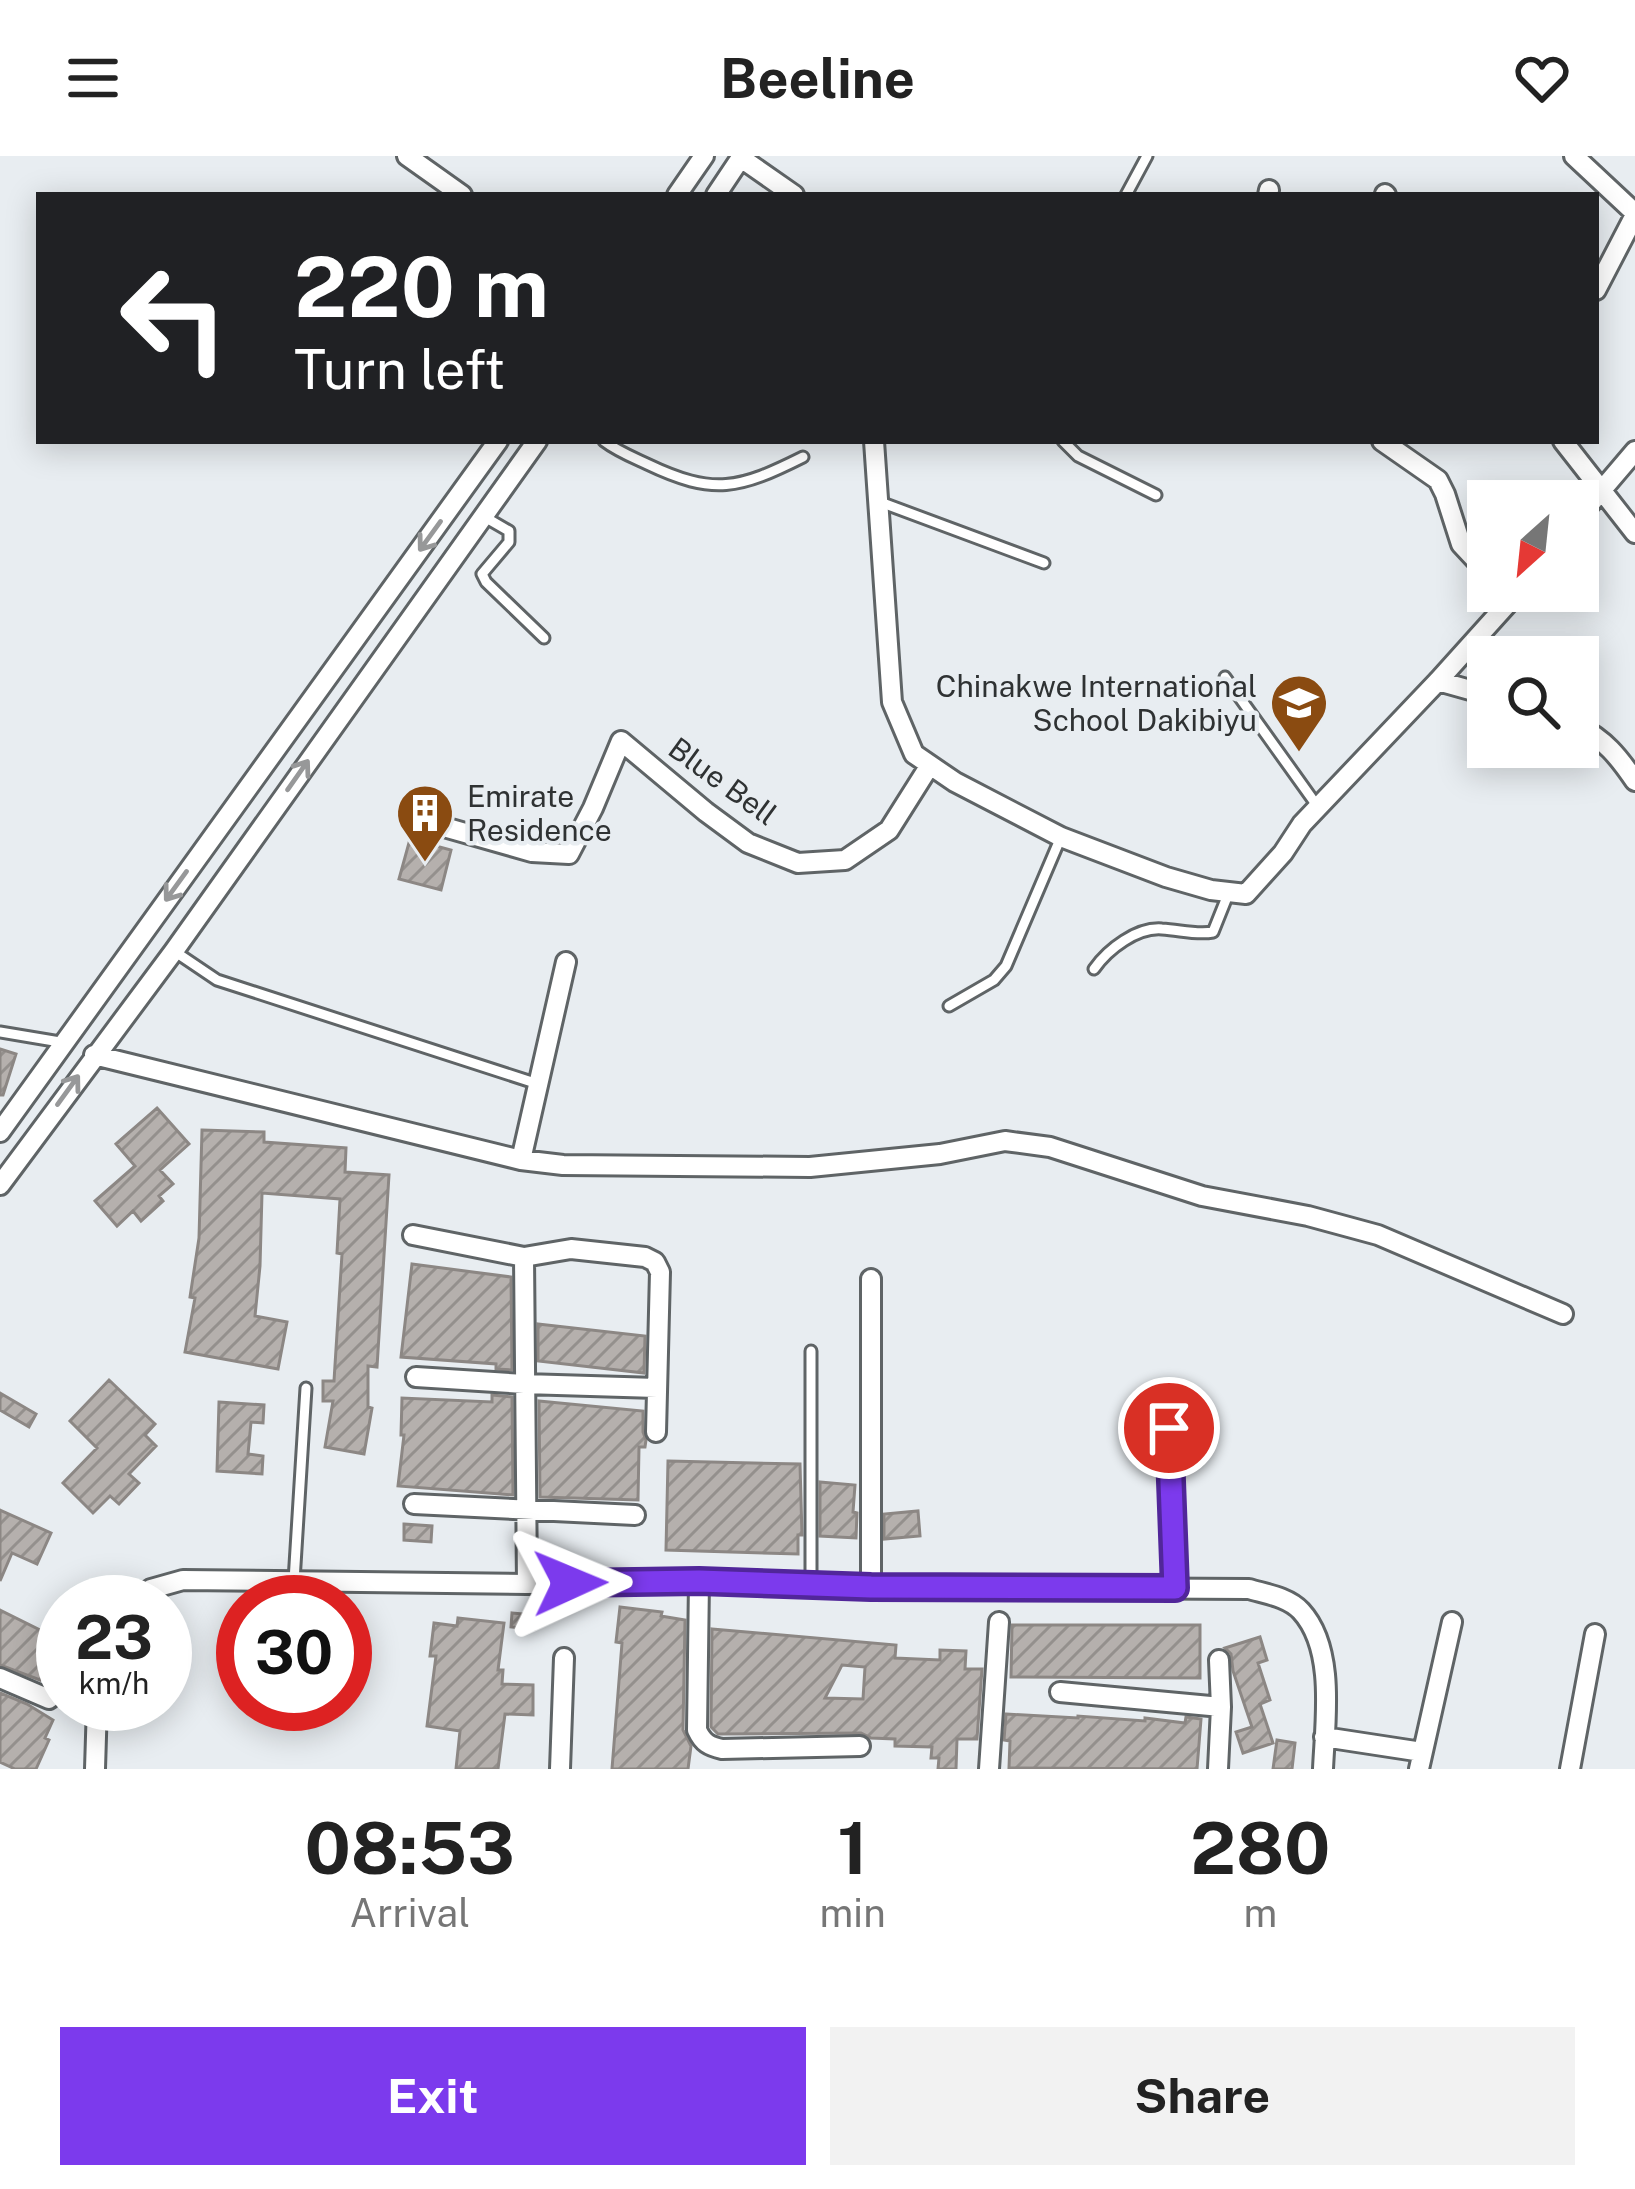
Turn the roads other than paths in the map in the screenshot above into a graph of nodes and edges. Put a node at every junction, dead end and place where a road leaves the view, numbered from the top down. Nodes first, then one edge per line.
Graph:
1 (407, 156) edge
2 (704, 156) edge
3 (1147, 156) edge
4 (1574, 156) edge
5 (742, 157) edge
6 (690, 176) junction
7 (458, 192) edge
8 (678, 192) edge
9 (713, 192) edge
10 (719, 192) edge
11 (790, 192) edge
12 (1128, 192) edge
13 (1635, 214) edge
14 (1599, 284) edge
15 (496, 444) edge
16 (535, 444) edge
17 (610, 444) edge
18 (874, 444) edge
19 (1067, 444) edge
20 (1386, 444) edge
21 (1565, 444) edge
22 (1635, 451) edge
23 (803, 457) dead end
24 (1601, 490) junction
25 (1599, 492) edge
26 (1156, 495) dead end
27 (877, 501) junction
28 (483, 516) junction
29 (1635, 533) edge
30 (1467, 550) edge
31 (1044, 563) dead end
32 (1498, 612) edge
33 (544, 638) dead end
34 (1225, 677) dead end
35 (1438, 681) junction
36 (1467, 689) edge
37 (1599, 737) edge
38 (930, 765) junction
39 (1635, 781) edge
40 (1318, 807) junction
41 (444, 827) dead end
42 (1061, 837) junction
43 (1229, 892) junction
44 (173, 951) junction
45 (566, 962) dead end
46 (1094, 969) dead end
47 (949, 1006) dead end
48 (0, 1032) edge
49 (66, 1043) junction
50 (94, 1055) junction
51 (538, 1084) junction
52 (0, 1132) edge
53 (521, 1160) junction
54 (0, 1185) edge
55 (413, 1235) dead end
56 (524, 1257) junction
57 (871, 1279) dead end
58 (1563, 1314) dead end
59 (811, 1351) dead end
60 (416, 1376) dead end
61 (524, 1384) junction
62 (306, 1388) dead end
63 (657, 1388) junction
64 (1169, 1428) dead end
65 (656, 1432) dead end
66 (413, 1504) dead end
67 (526, 1512) junction
68 (635, 1515) dead end
69 (294, 1575) edge
70 (699, 1581) junction
71 (372, 1582) edge
72 (527, 1584) junction
73 (811, 1586) junction
74 (871, 1587) junction
75 (1175, 1588) junction
76 (999, 1622) dead end
77 (1452, 1622) dead end
78 (1595, 1634) dead end
79 (564, 1658) dead end
80 (1219, 1660) dead end
81 (0, 1678) edge
82 (1060, 1692) dead end
83 (36, 1693) edge
84 (1221, 1706) junction
85 (96, 1731) edge
86 (1324, 1737) junction
87 (860, 1746) dead end
88 (1420, 1761) edge
89 (94, 1769) edge
90 (560, 1769) edge
91 (989, 1769) edge
92 (1218, 1769) edge
93 (1323, 1769) edge
94 (1570, 1769) edge

1 - 7 street
2 - 6 street
3 - 12 lane
4 - 13 street
5 - 10 street
5 - 11 street
6 - 8 street
6 - 9 street
13 - 14 street
15 -> 49 street
16 - 28 street
17 - 23 lane
18 - 27 street
19 - 26 lane
20 - 30 street
21 - 24 street
22 - 24 street
24 - 25 street
24 - 29 street
27 - 31 lane
27 - 38 street
28 - 33 lane
44 -> 28 street
32 - 35 street
34 - 40 lane
35 - 36 street
35 - 40 street
37 - 39 street
38 - 41 street, Blue Bell
38 - 42 street
40 - 43 street
42 - 43 street
42 - 47 lane
43 - 46 lane
44 - 50 street
44 - 51 lane
45 - 51 street
48 - 49 lane
49 - 52 street
50 - 53 street
54 -> 50 street
51 - 53 street
53 - 58 street
55 - 56 street
56 - 61 street
56 - 63 street
57 - 74 street
59 - 73 lane
60 - 61 street
61 - 63 street
61 - 67 street
62 - 69 lane
63 - 65 street
64 - 75 lane
66 - 67 street
67 - 68 street
67 - 72 street
70 - 72 street
70 - 73 street
70 - 87 street
71 - 72 street
73 - 74 street
74 - 75 street
75 - 86 street
76 - 91 street
77 - 88 street
78 - 94 street
79 - 90 street
80 - 84 street
81 - 83 street
82 - 84 street
84 - 92 street
85 - 89 street
86 - 88 street
86 - 93 street

